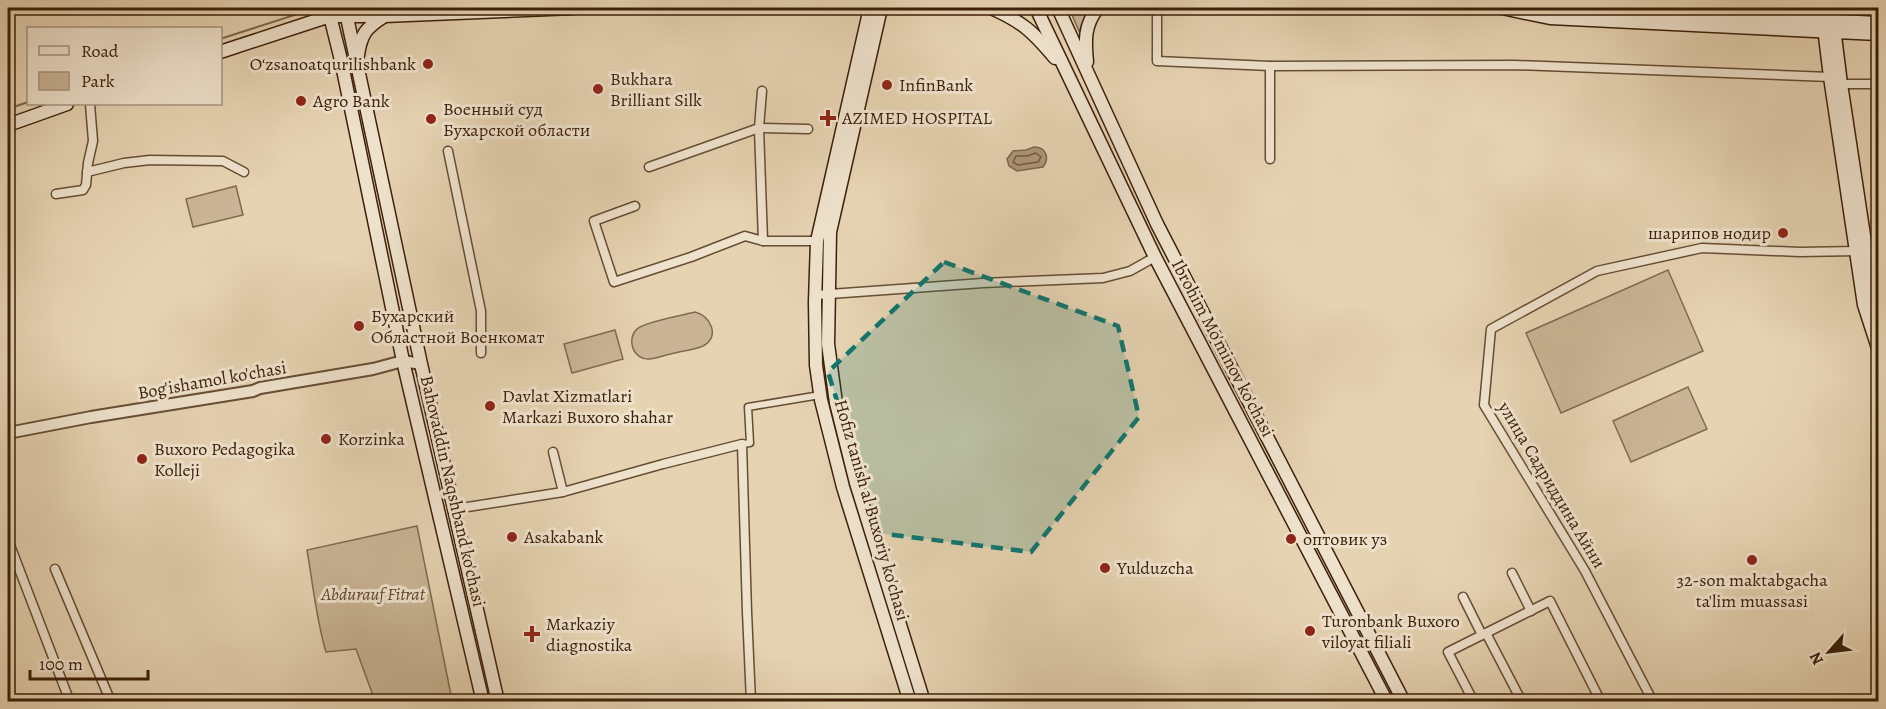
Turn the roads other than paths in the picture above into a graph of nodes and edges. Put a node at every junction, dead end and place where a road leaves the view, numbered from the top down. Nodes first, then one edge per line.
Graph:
1 (574, 8) edge
2 (870, 8) edge
3 (881, 8) edge
4 (991, 8) edge
5 (1036, 8) edge
6 (1058, 8) edge
7 (1098, 8) edge
8 (1157, 8) edge
9 (1502, 8) edge
10 (1579, 8) edge
11 (345, 10) edge
12 (329, 12) edge
13 (384, 16) junction
14 (1878, 23) edge
15 (1828, 26) junction
16 (1878, 34) edge
17 (222, 51) edge
18 (356, 65) junction
19 (1270, 66) junction
20 (1088, 72) junction
21 (1069, 75) junction
22 (1835, 80) junction
23 (1878, 84) edge
24 (762, 91) dead end
25 (65, 105) edge
26 (90, 105) edge
27 (8, 125) edge
28 (759, 128) junction
29 (808, 129) dead end
30 (448, 151) dead end
31 (1270, 159) dead end
32 (650, 167) dead end
33 (87, 172) junction
34 (244, 172) dead end
35 (56, 194) dead end
36 (634, 206) dead end
37 (1157, 224) junction
38 (1142, 231) junction
39 (822, 235) junction
40 (763, 241) junction
41 (1857, 251) junction
42 (1155, 257) junction
43 (830, 294) junction
44 (816, 295) junction
45 (1878, 318) edge
46 (1878, 348) edge
47 (481, 353) dead end
48 (404, 361) junction
49 (421, 364) junction
50 (820, 395) junction
51 (8, 433) edge
52 (742, 444) junction
53 (553, 452) dead end
54 (563, 492) junction
55 (455, 509) junction
56 (8, 540) edge
57 (56, 569) dead end
58 (1512, 573) dead end
59 (1463, 597) dead end
60 (1532, 610) junction
61 (1484, 634) junction
62 (1652, 701) edge
63 (70, 702) edge
64 (111, 702) edge
65 (483, 702) edge
66 (498, 702) edge
67 (752, 702) edge
68 (910, 702) edge
69 (924, 702) edge
70 (1387, 702) edge
71 (1404, 702) edge
72 (1474, 702) edge
73 (1522, 702) edge
74 (1601, 702) edge

1 - 13 main road
2 - 39 main road, Hofiz tanish al Buxoriy ko'chasi
3 - 39 main road
4 - 21 main road
5 - 21 main road, Ibrohim Mo'minov ko'chasi
6 - 20 main road, Ibrohim Mo'minov ko'chasi
7 - 20 main road
8 - 19 street
9 - 15 main road
10 - 15 main road
11 - 12 main road
11 - 13 main road
11 - 18 main road, Bahovaddin Naqshband ko'chasi
12 - 17 main road
12 - 48 main road, Bahovaddin Naqshband ko'chasi
13 - 18 main road
14 - 15 main road
15 - 16 main road
15 - 22 main road
18 - 49 main road, Bahovaddin Naqshband ko'chasi
19 - 22 street
19 - 31 street
20 - 37 main road, Ibrohim Mo'minov ko'chasi
21 - 38 main road, Ibrohim Mo'minov ko'chasi
22 - 23 street
22 - 41 main road
22 - 45 main road
24 - 28 street
25 - 27 main road
26 - 33 street
28 - 29 street
28 - 32 street
28 - 40 street
30 - 47 street
33 - 34 street
33 - 35 street
36 - 40 street
37 - 38 main road
37 - 71 main road, Ibrohim Mo'minov ko'chasi
38 - 42 main road, Ibrohim Mo'minov ko'chasi
39 - 40 street
39 - 43 main road, Hofiz tanish al Buxoriy ko'chasi
39 - 44 main road, Hofiz tanish al Buxoriy ko'chasi
41 - 46 main road
41 - 62 street, улица Садриддина Айни
42 - 43 street
42 - 70 main road, Ibrohim Mo'minov ko'chasi
43 - 44 street
43 - 69 main road, Hofiz tanish al Buxoriy ko'chasi
44 - 50 main road, Hofiz tanish al Buxoriy ko'chasi
48 - 49 street, Bog'ishamol ko'chasi
48 - 51 street, Bog'ishamol ko'chasi
48 - 65 main road, Bahovaddin Naqshband ko'chasi
49 - 55 main road, Bahovaddin Naqshband ko'chasi
50 - 52 street
50 - 68 main road, Hofiz tanish al Buxoriy ko'chasi
52 - 54 street
52 - 67 street
53 - 54 street
54 - 55 street
55 - 66 main road, Bahovaddin Naqshband ko'chasi
56 - 63 street
57 - 64 street
58 - 60 street
59 - 61 street
60 - 61 street
60 - 74 street
61 - 72 street
61 - 73 street

